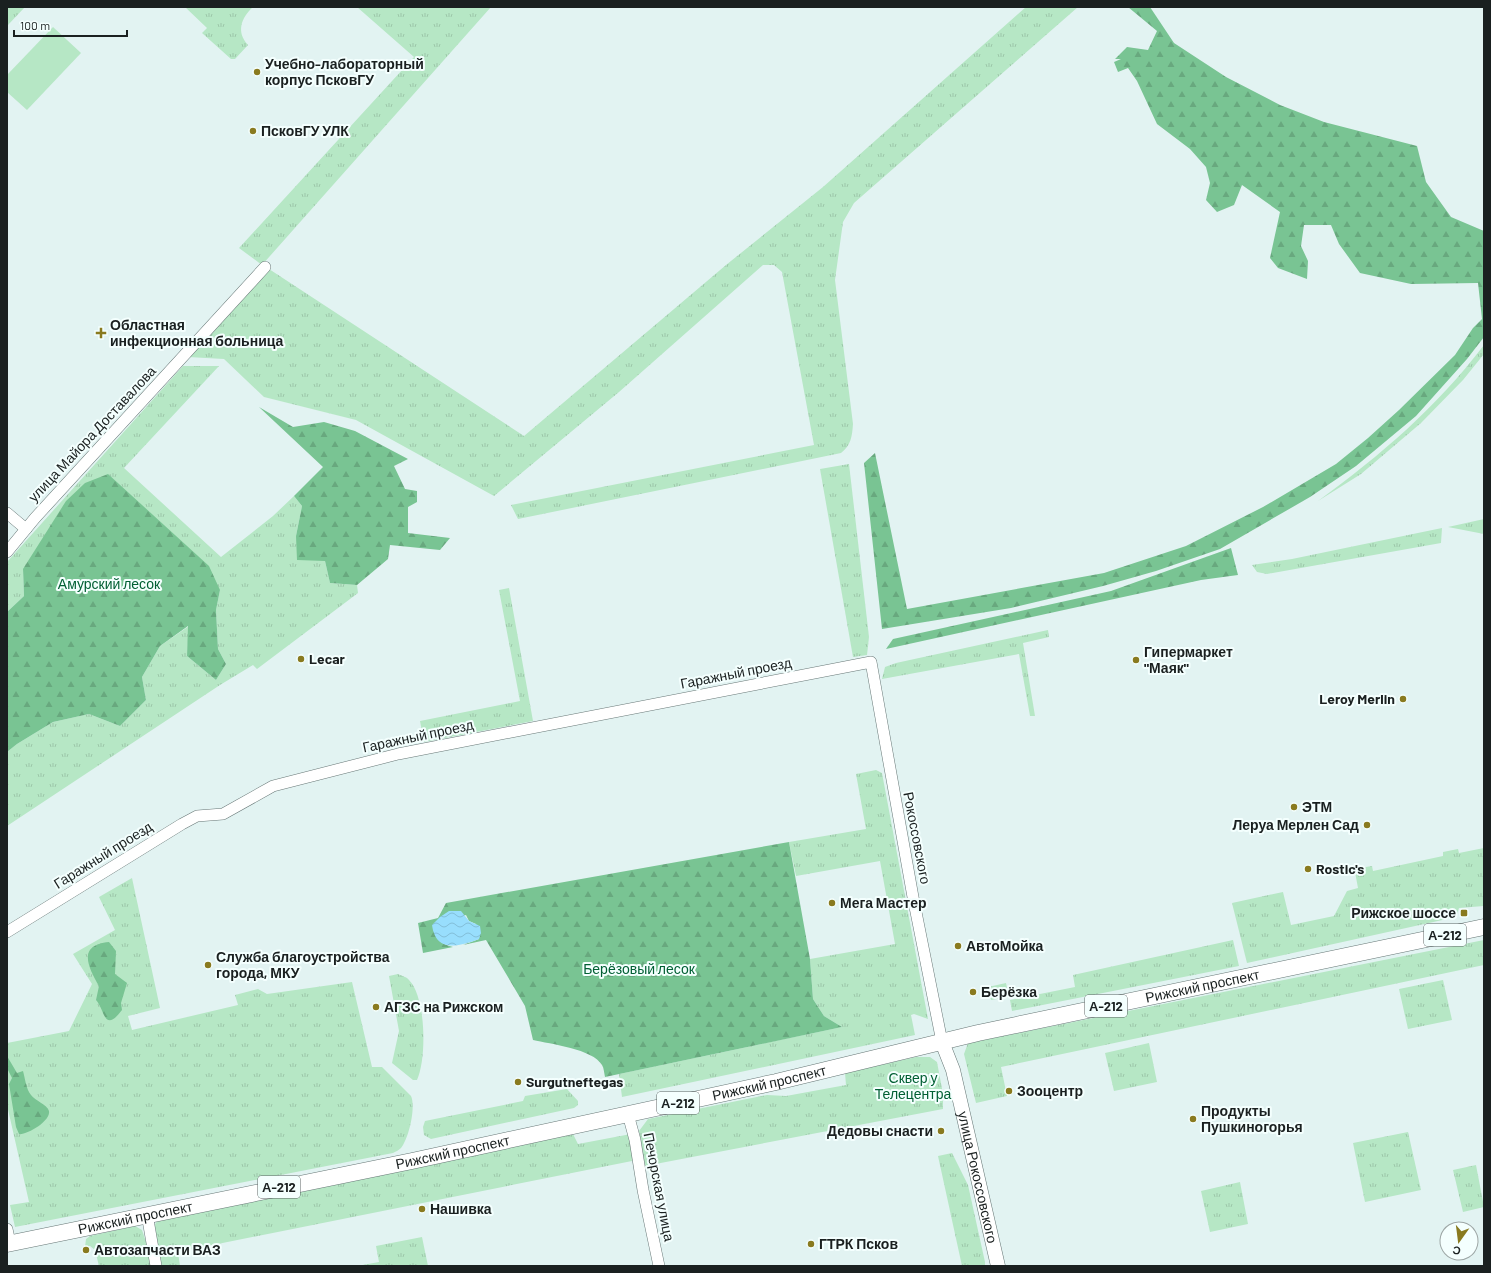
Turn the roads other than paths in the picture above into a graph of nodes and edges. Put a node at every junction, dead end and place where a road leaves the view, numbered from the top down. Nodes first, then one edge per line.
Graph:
1 (265, 266) dead end
2 (7, 513) edge
3 (26, 529) junction
4 (7, 552) edge
5 (871, 662) joint
6 (1484, 927) edge
7 (7, 932) edge
8 (942, 1042) junction
9 (628, 1114) junction
10 (147, 1214) junction
11 (8, 1239) edge
12 (156, 1266) edge
13 (659, 1266) edge
14 (998, 1266) edge

1 - 3 street, улица Майора Доставалова
2 - 3 street
3 - 4 street, улица Майора Доставалова
5 - 7 street, Гаражный проезд
5 - 8 street, Рокоссовского
6 - 8 highway, Рижский проспект / А-212
8 - 9 highway, Рижский проспект / А-212
8 - 14 main road, улица Рокоссовского
9 - 10 highway, Рижский проспект / А-212
9 - 13 street, Печорская улица
10 - 11 highway, Рижский проспект / А-212
10 - 12 street

